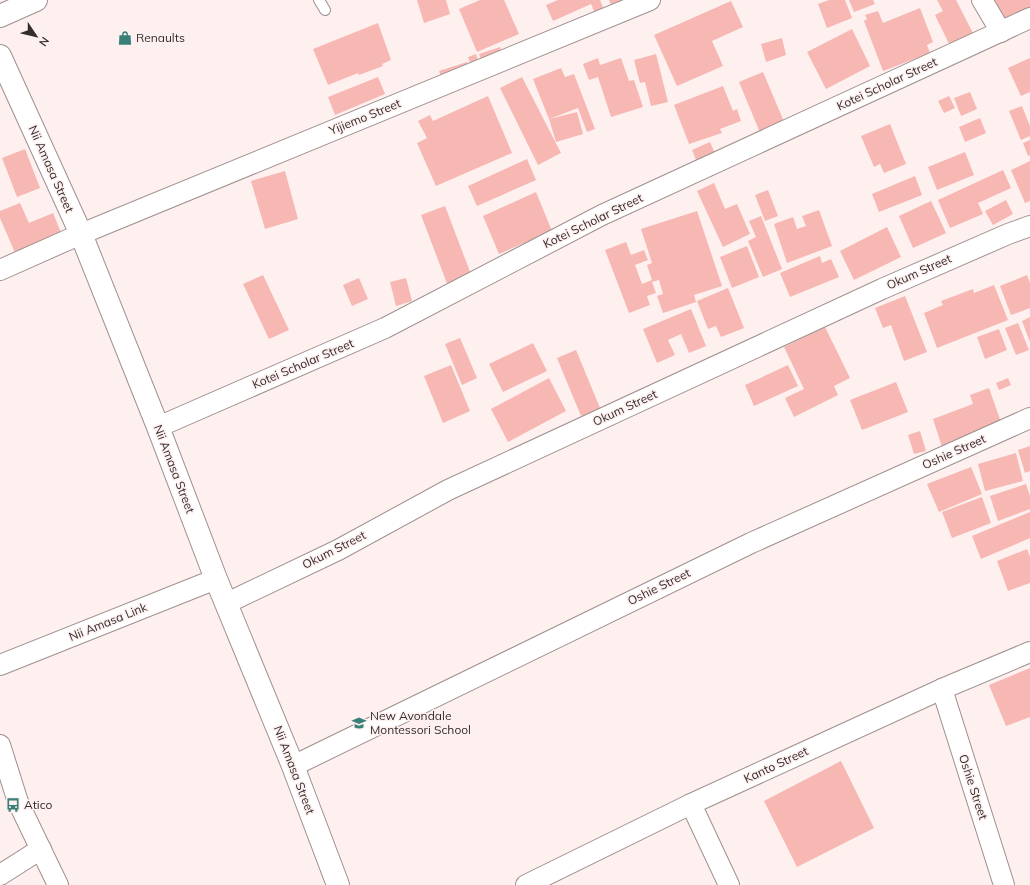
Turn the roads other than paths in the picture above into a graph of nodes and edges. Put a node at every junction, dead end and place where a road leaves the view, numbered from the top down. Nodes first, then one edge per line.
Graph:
1 (36, 0) edge
2 (319, 0) edge
3 (650, 0) edge
4 (982, 0) edge
5 (325, 10) dead end
6 (0, 16) edge
7 (1030, 18) edge
8 (1000, 32) junction
9 (0, 56) edge
10 (1030, 226) edge
11 (81, 234) junction
12 (0, 270) edge
13 (1030, 418) edge
14 (158, 427) junction
15 (216, 579) junction
16 (226, 603) junction
17 (1030, 652) edge
18 (0, 665) edge
19 (942, 690) junction
20 (0, 745) edge
21 (293, 766) junction
22 (691, 804) junction
23 (41, 849) junction
24 (0, 875) edge
25 (58, 885) edge
26 (338, 885) edge
27 (526, 885) edge
28 (729, 885) edge
29 (1004, 885) edge

1 - 6 street
2 - 5 lane
3 - 11 street, Yijiemo Street
4 - 8 street
7 - 8 street, Kotei Scholar Street
8 - 14 street, Kotei Scholar Street
9 - 11 street, Nii Amasa Street
10 - 16 street, Okum Street
11 - 12 street, Yijiemo Street
11 - 14 street, Nii Amasa Street
13 - 21 street, Oshie Street
14 - 15 street, Nii Amasa Street
15 - 16 street, Nii Amasa Street
15 - 18 street, Nii Amasa Link
16 - 21 street, Nii Amasa Street
17 - 19 street, Kanto Street
19 - 22 street, Kanto Street
19 - 29 street, Oshie Street
20 - 23 street
21 - 26 street, Nii Amasa Street
22 - 27 street, Kanto Street
22 - 28 street
23 - 24 street
23 - 25 street

